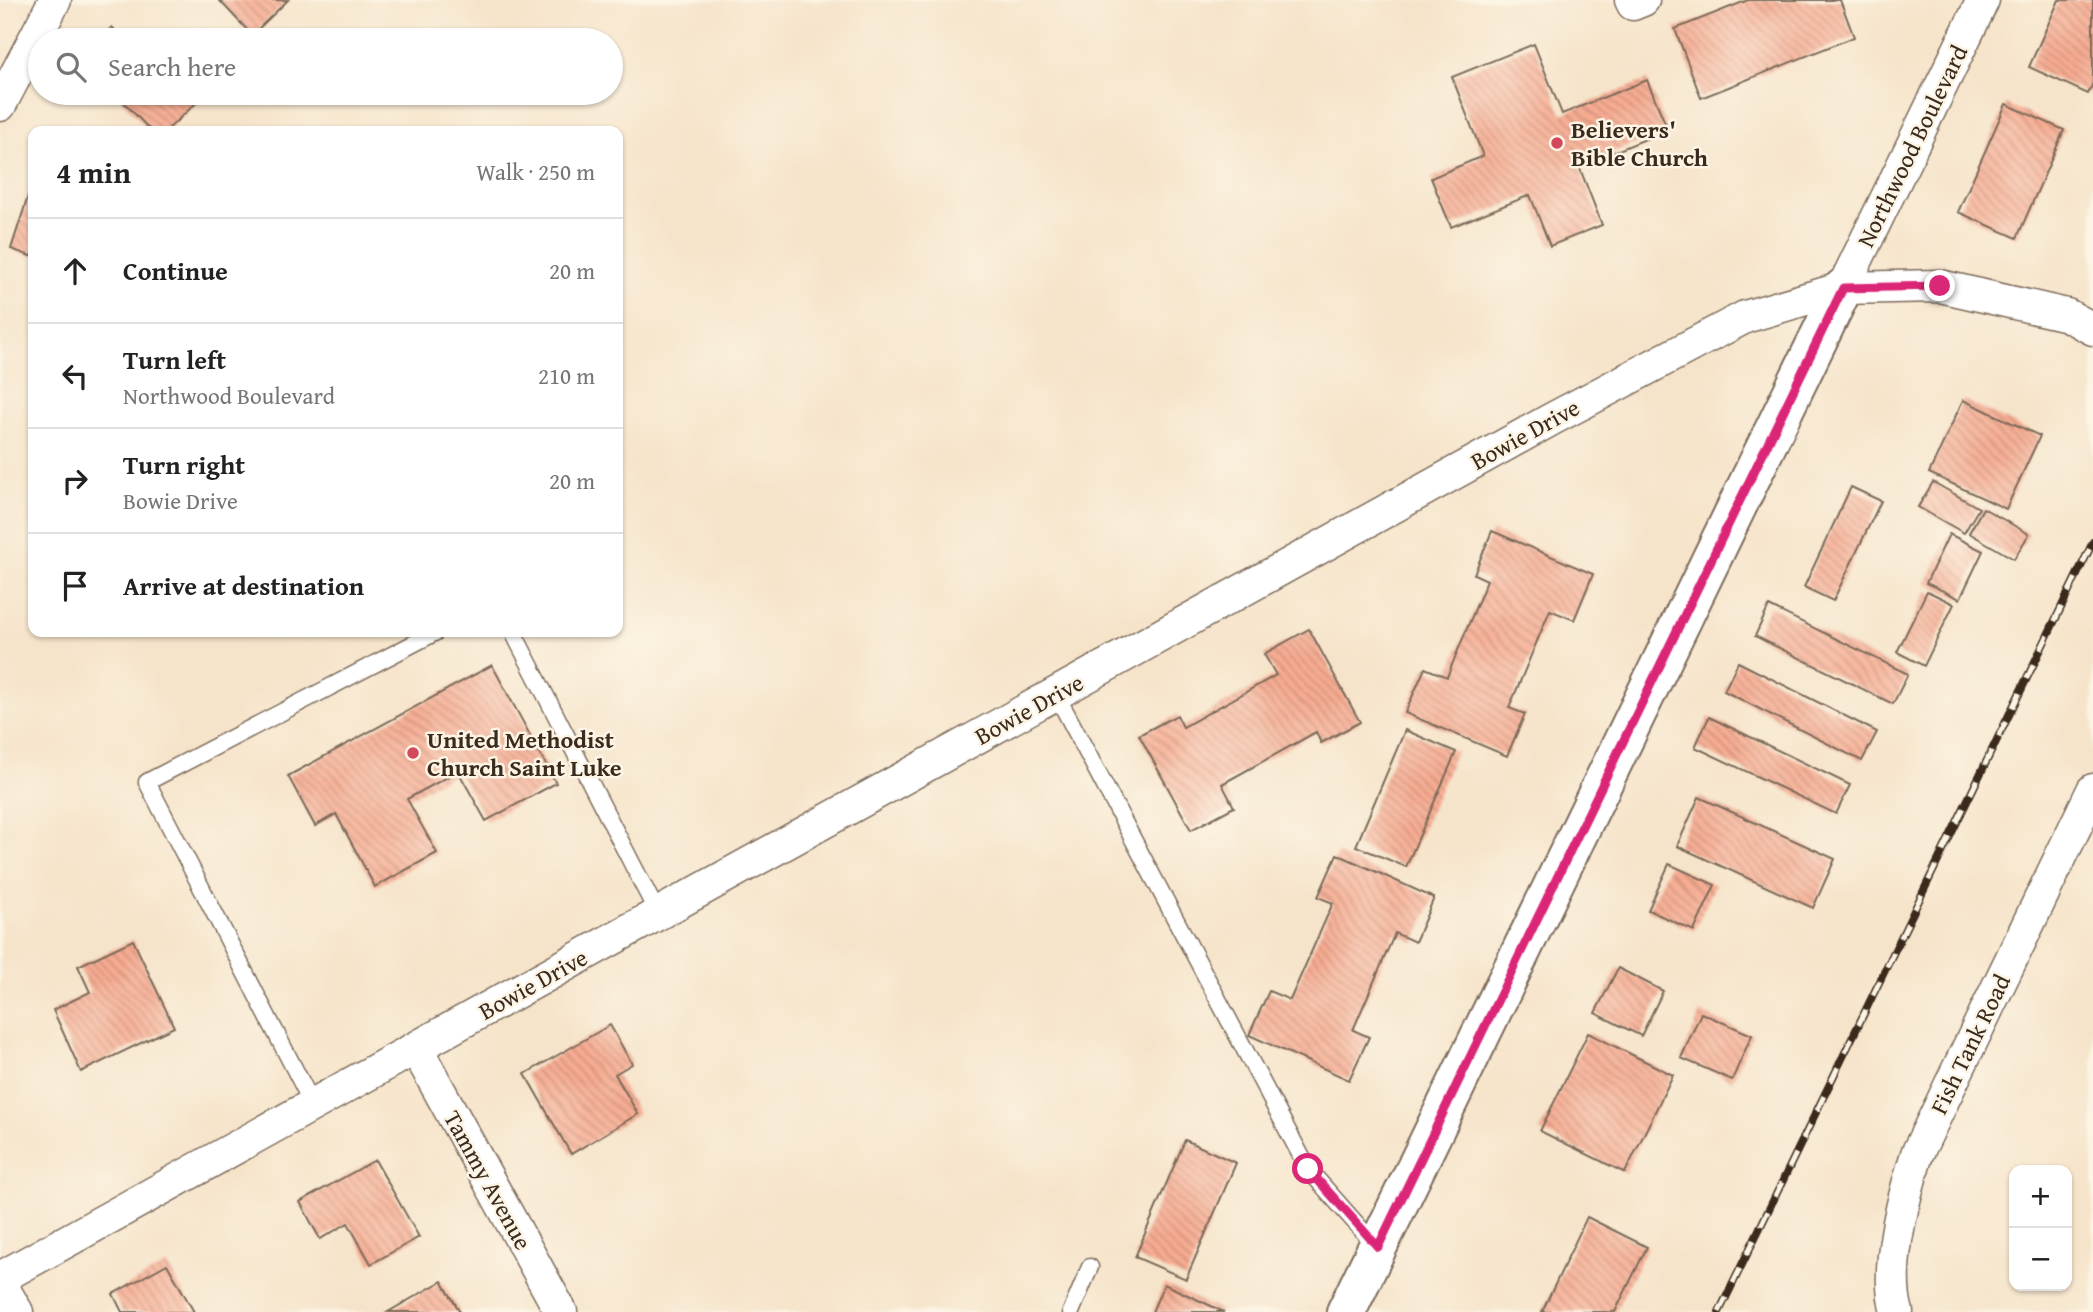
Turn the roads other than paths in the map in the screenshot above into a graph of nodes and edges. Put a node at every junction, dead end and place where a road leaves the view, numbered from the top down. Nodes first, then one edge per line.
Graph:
1 (55, 0) edge
2 (1631, 0) edge
3 (1643, 0) edge
4 (1983, 0) edge
5 (40, 28) edge
6 (28, 52) edge
7 (0, 105) edge
8 (1843, 288) junction
9 (2093, 329) edge
10 (426, 637) edge
11 (516, 637) edge
12 (1056, 694) junction
13 (2093, 790) edge
14 (658, 914) junction
15 (416, 1048) junction
16 (312, 1103) junction
17 (1378, 1247) junction
18 (1090, 1267) dead end
19 (0, 1280) edge
20 (17, 1312) edge
21 (561, 1312) edge
22 (1071, 1312) edge
23 (1346, 1312) edge
24 (1897, 1312) edge

1 - 5 street
2 - 3 street
4 - 8 street, Northwood Boulevard
6 - 7 street
8 - 9 street, Bowie Drive
8 - 12 street, Bowie Drive
8 - 17 street, Northwood Boulevard
10 - 16 lane
11 - 14 lane
12 - 14 street, Bowie Drive
12 - 17 lane
13 - 24 street, Fish Tank Road
14 - 15 street, Bowie Drive
15 - 16 street, Bowie Drive
15 - 21 street, Tammy Avenue
16 - 19 street, Bowie Drive
17 - 23 street, Northwood Boulevard
18 - 22 lane
19 - 20 street

